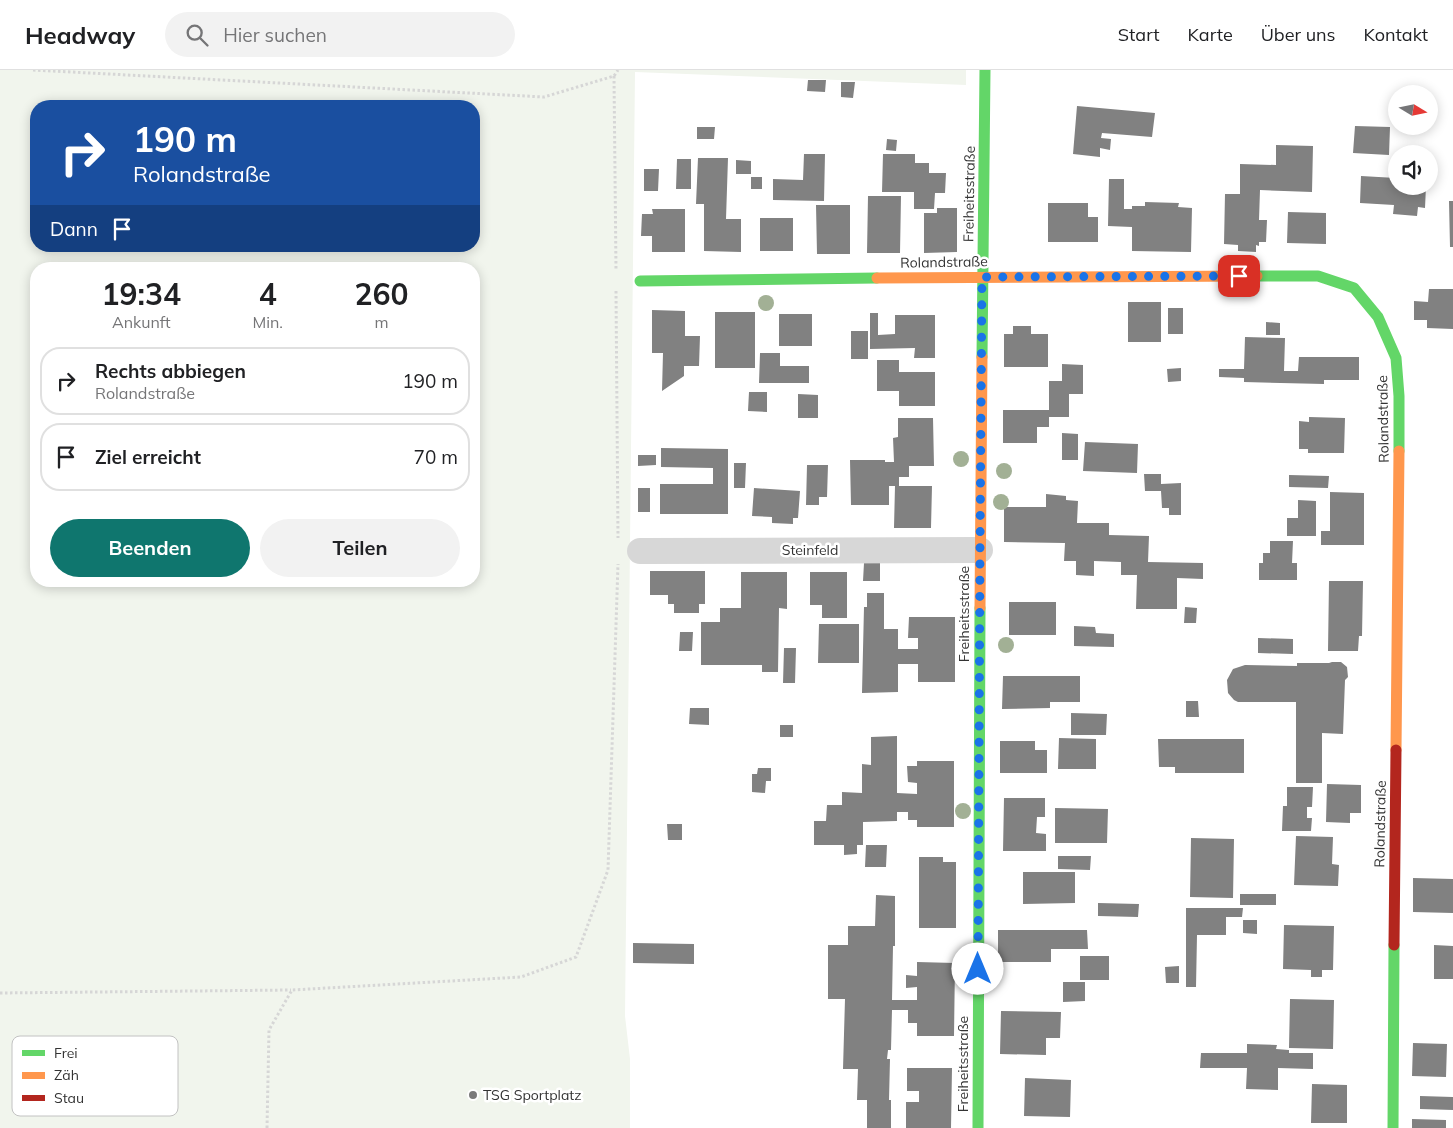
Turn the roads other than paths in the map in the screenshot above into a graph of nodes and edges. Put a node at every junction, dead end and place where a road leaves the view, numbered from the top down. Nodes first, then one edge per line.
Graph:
1 (985, 70) edge
2 (982, 277) junction
3 (640, 281) dead end
4 (980, 550) junction
5 (625, 551) road end
6 (978, 1128) edge
7 (1393, 1128) edge

1 - 2 street, Freiheitsstraße
2 - 3 street, Rolandstraße
2 - 4 street, Freiheitsstraße
2 - 7 street, Rolandstraße
4 - 5 street, Steinfeld
4 - 6 street, Freiheitsstraße

